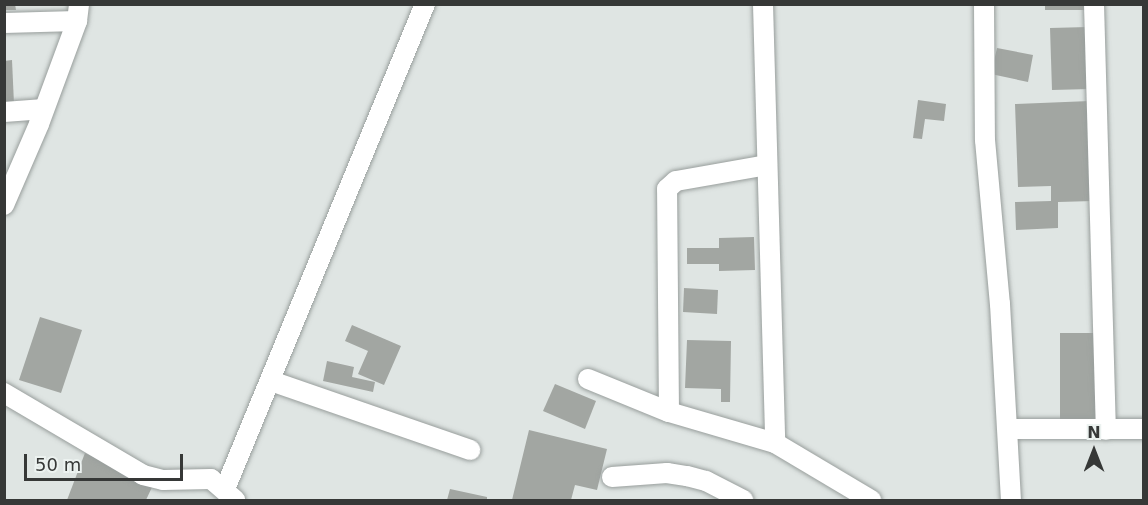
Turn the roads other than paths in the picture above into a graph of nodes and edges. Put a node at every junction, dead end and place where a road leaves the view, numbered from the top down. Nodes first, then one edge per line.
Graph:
1 (424, 4) edge
2 (764, 4) edge
3 (984, 4) edge
4 (1094, 4) edge
5 (78, 13) edge
6 (4, 23) edge
7 (44, 110) junction
8 (4, 112) edge
9 (767, 165) junction
10 (4, 205) edge
11 (588, 379) dead end
12 (271, 381) junction
13 (4, 393) edge
14 (669, 412) junction
15 (1008, 429) junction
16 (1143, 429) edge
17 (1106, 430) junction
18 (775, 442) junction
19 (470, 450) dead end
20 (612, 477) dead end
21 (230, 495) edge
22 (743, 501) edge
23 (871, 501) edge
24 (1011, 501) edge

1 - 12 street
2 - 9 street
3 - 15 street
4 - 17 street
5 - 6 street
5 - 7 street
7 - 8 street
7 - 10 street
9 - 14 street
9 - 18 street
11 - 14 street
12 - 19 street
12 - 21 street
13 - 21 street
14 - 18 street
15 - 17 street
15 - 24 street
16 - 17 street
18 - 23 street
20 - 22 street

